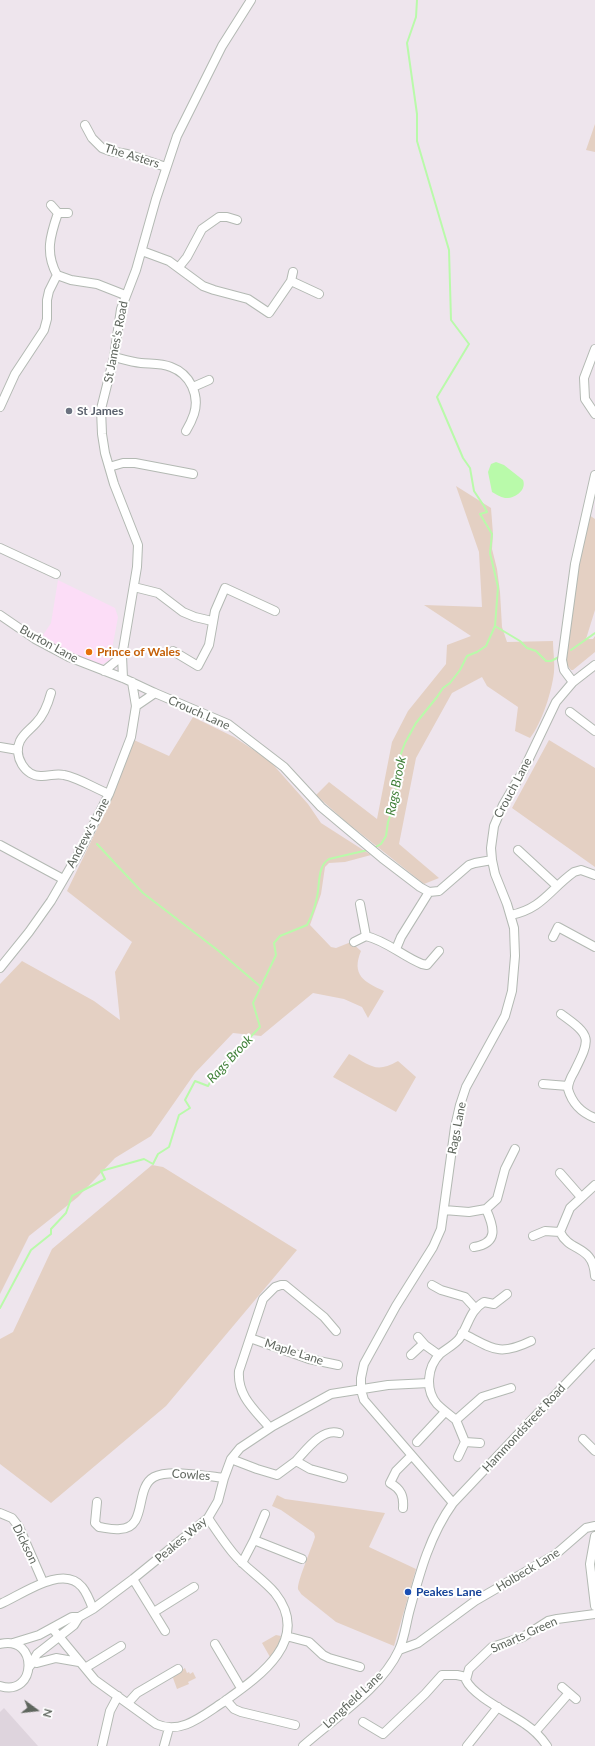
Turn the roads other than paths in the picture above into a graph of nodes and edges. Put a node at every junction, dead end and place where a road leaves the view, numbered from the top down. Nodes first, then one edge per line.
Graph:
1 (251, 0) edge
2 (85, 125) dead end
3 (166, 167) junction
4 (51, 205) dead end
5 (58, 213) junction
6 (68, 214) dead end
7 (238, 220) dead end
8 (142, 251) junction
9 (179, 267) junction
10 (293, 272) dead end
11 (57, 275) junction
12 (291, 281) junction
13 (319, 294) dead end
14 (125, 295) junction
15 (595, 349) edge
16 (114, 357) junction
17 (209, 380) dead end
18 (193, 387) junction
19 (0, 407) edge
20 (595, 414) edge
21 (186, 431) dead end
22 (109, 467) junction
23 (193, 474) dead end
24 (595, 475) edge
25 (0, 548) edge
26 (56, 574) dead end
27 (134, 587) junction
28 (275, 610) dead end
29 (0, 615) edge
30 (212, 621) junction
31 (173, 651) dead end
32 (122, 656) junction
33 (595, 665) edge
34 (104, 671) junction
35 (123, 678) junction
36 (132, 682) junction
37 (573, 682) junction
38 (51, 693) dead end
39 (155, 693) junction
40 (136, 706) junction
41 (570, 712) dead end
42 (595, 731) edge
43 (0, 747) edge
44 (18, 750) junction
45 (109, 794) junction
46 (0, 845) edge
47 (518, 850) dead end
48 (492, 860) junction
49 (595, 875) edge
50 (63, 879) junction
51 (557, 886) junction
52 (429, 892) junction
53 (360, 904) dead end
54 (511, 915) junction
55 (366, 936) junction
56 (553, 937) dead end
57 (354, 942) dead end
58 (595, 947) edge
59 (396, 948) junction
60 (439, 951) dead end
61 (0, 968) edge
62 (561, 1014) dead end
63 (543, 1084) dead end
64 (568, 1086) junction
65 (595, 1118) edge
66 (515, 1149) dead end
67 (560, 1173) dead end
68 (595, 1185) edge
69 (581, 1197) junction
70 (486, 1209) junction
71 (444, 1210) junction
72 (560, 1232) junction
73 (533, 1236) dead end
74 (474, 1246) dead end
75 (595, 1276) edge
76 (432, 1285) dead end
77 (507, 1294) dead end
78 (475, 1308) junction
79 (336, 1331) dead end
80 (462, 1333) junction
81 (250, 1338) junction
82 (531, 1340) dead end
83 (595, 1353) edge
84 (411, 1354) dead end
85 (439, 1355) junction
86 (338, 1365) dead end
87 (429, 1383) junction
88 (511, 1388) dead end
89 (361, 1390) junction
90 (445, 1412) junction
91 (456, 1420) junction
92 (270, 1428) junction
93 (339, 1433) dead end
94 (583, 1439) dead end
95 (417, 1442) dead end
96 (465, 1442) junction
97 (480, 1443) dead end
98 (595, 1451) edge
99 (411, 1456) junction
100 (458, 1457) dead end
101 (231, 1459) junction
102 (296, 1461) junction
103 (224, 1478) junction
104 (343, 1478) dead end
105 (96, 1502) dead end
106 (453, 1503) junction
107 (403, 1508) dead end
108 (0, 1513) edge
109 (265, 1514) dead end
110 (208, 1518) junction
111 (595, 1526) edge
112 (595, 1536) edge
113 (254, 1540) junction
114 (302, 1559) dead end
115 (242, 1563) junction
116 (592, 1571) edge
117 (133, 1578) junction
118 (43, 1582) junction
119 (194, 1587) dead end
120 (0, 1604) edge
121 (595, 1606) edge
122 (93, 1609) junction
123 (154, 1612) junction
124 (595, 1614) edge
125 (79, 1617) junction
126 (52, 1628) junction
127 (165, 1631) dead end
128 (60, 1636) junction
129 (286, 1636) junction
130 (0, 1644) edge
131 (13, 1644) junction
132 (215, 1644) dead end
133 (121, 1646) dead end
134 (399, 1650) junction
135 (31, 1664) junction
136 (82, 1665) junction
137 (360, 1667) dead end
138 (178, 1669) dead end
139 (466, 1677) junction
140 (562, 1687) dead end
141 (1, 1688) edge
142 (241, 1688) junction
143 (569, 1693) junction
144 (118, 1696) junction
145 (576, 1698) dead end
146 (226, 1700) junction
147 (128, 1703) junction
148 (498, 1707) junction
149 (363, 1722) dead end
150 (295, 1725) dead end
151 (169, 1728) junction
152 (535, 1732) junction
153 (102, 1746) edge
154 (164, 1746) edge
155 (303, 1746) edge
156 (467, 1746) edge
157 (547, 1746) edge

1 - 3 street, St James's Road
2 - 3 street, The Asters
3 - 8 street, St James's Road
4 - 5 street
5 - 6 street
5 - 11 street
7 - 9 street
8 - 9 street
8 - 14 street, St James's Road
9 - 12 street
10 - 12 street
11 - 14 street
11 - 19 street
12 - 13 street
14 - 16 street, St James's Road
15 - 20 street
16 - 18 street
16 - 22 street, St James's Road
17 - 18 street
18 - 21 street
22 - 23 street
22 - 27 street, St James's Road
24 - 37 street
25 - 26 street
27 - 30 street
27 - 32 street, St James's Road
28 - 30 street
29 - 34 street, Burton Lane
30 - 31 street
32 - 34 street
32 - 35 street, St James's Road
33 - 37 street, Crouch Lane
34 - 35 street, Burton Lane
35 - 36 street, Crouch Lane
36 - 39 street, Crouch Lane
36 - 40 street, Andrew's Lane
37 - 48 street, Crouch Lane
38 - 44 street
39 - 40 street
39 - 52 street, Crouch Lane
40 - 45 street, Andrew's Lane
41 - 42 street
43 - 44 street
44 - 45 street
45 - 50 street, Andrew's Lane
46 - 50 street
47 - 51 street
48 - 52 street
48 - 54 street, Rags Lane
49 - 51 street
50 - 61 street, Andrew's Lane
51 - 54 street
52 - 59 street
53 - 55 street
54 - 71 street, Rags Lane
55 - 57 street
55 - 59 street
56 - 58 street
59 - 60 street
62 - 64 street
63 - 64 street
64 - 65 street
66 - 70 street
67 - 69 street
68 - 69 street
69 - 72 street
70 - 71 street
70 - 74 street
71 - 89 street, Rags Lane
72 - 73 street
72 - 75 street
76 - 78 street
77 - 78 street
78 - 80 street
79 - 81 street
80 - 82 street
80 - 85 street
81 - 86 street, Maple Lane
81 - 92 street
83 - 106 street, Hammondstreet Road
84 - 85 street
85 - 87 street
87 - 89 street, Peakes Way
87 - 90 street
88 - 91 street
89 - 92 street, Peakes Way
89 - 99 street
90 - 91 street
90 - 95 street
91 - 96 street
92 - 101 street, Peakes Way
93 - 102 street
94 - 98 street
96 - 97 street
96 - 100 street
99 - 106 street
99 - 107 street
101 - 102 street
101 - 103 street, Peakes Way
102 - 104 street
103 - 105 street, Cowles
103 - 110 street, Peakes Way
106 - 134 street, Hammondstreet Road
108 - 118 street, Dickson
109 - 113 street
110 - 115 street
110 - 117 street, Peakes Way
111 - 134 street, Holbeck Lane
112 - 116 street
113 - 114 street
113 - 115 street
115 - 129 street
116 - 121 street
117 - 122 street, Peakes Way
117 - 123 street
118 - 120 street
118 - 122 street
119 - 123 street
122 - 125 street, Peakes Way
123 - 127 street
124 - 139 street, Smarts Green
125 - 126 street, Peakes Way
125 - 128 street, Peakes Way
126 - 128 street
126 - 131 street, Peakes Way
128 - 135 street, Peakes Way
128 - 136 street
129 - 137 street
129 - 142 street
130 - 131 street
131 - 135 street
132 - 142 street
133 - 136 street
134 - 155 street, Longfield Lane
135 - 136 street
135 - 141 street, Peakes Way
136 - 144 street
138 - 147 street
139 - 148 street
139 - 149 street
140 - 143 street
142 - 146 street
143 - 145 street
143 - 152 street
144 - 147 street
144 - 153 street
146 - 150 street
146 - 151 street
147 - 151 street
148 - 152 street
148 - 156 street
151 - 154 street
152 - 157 street

